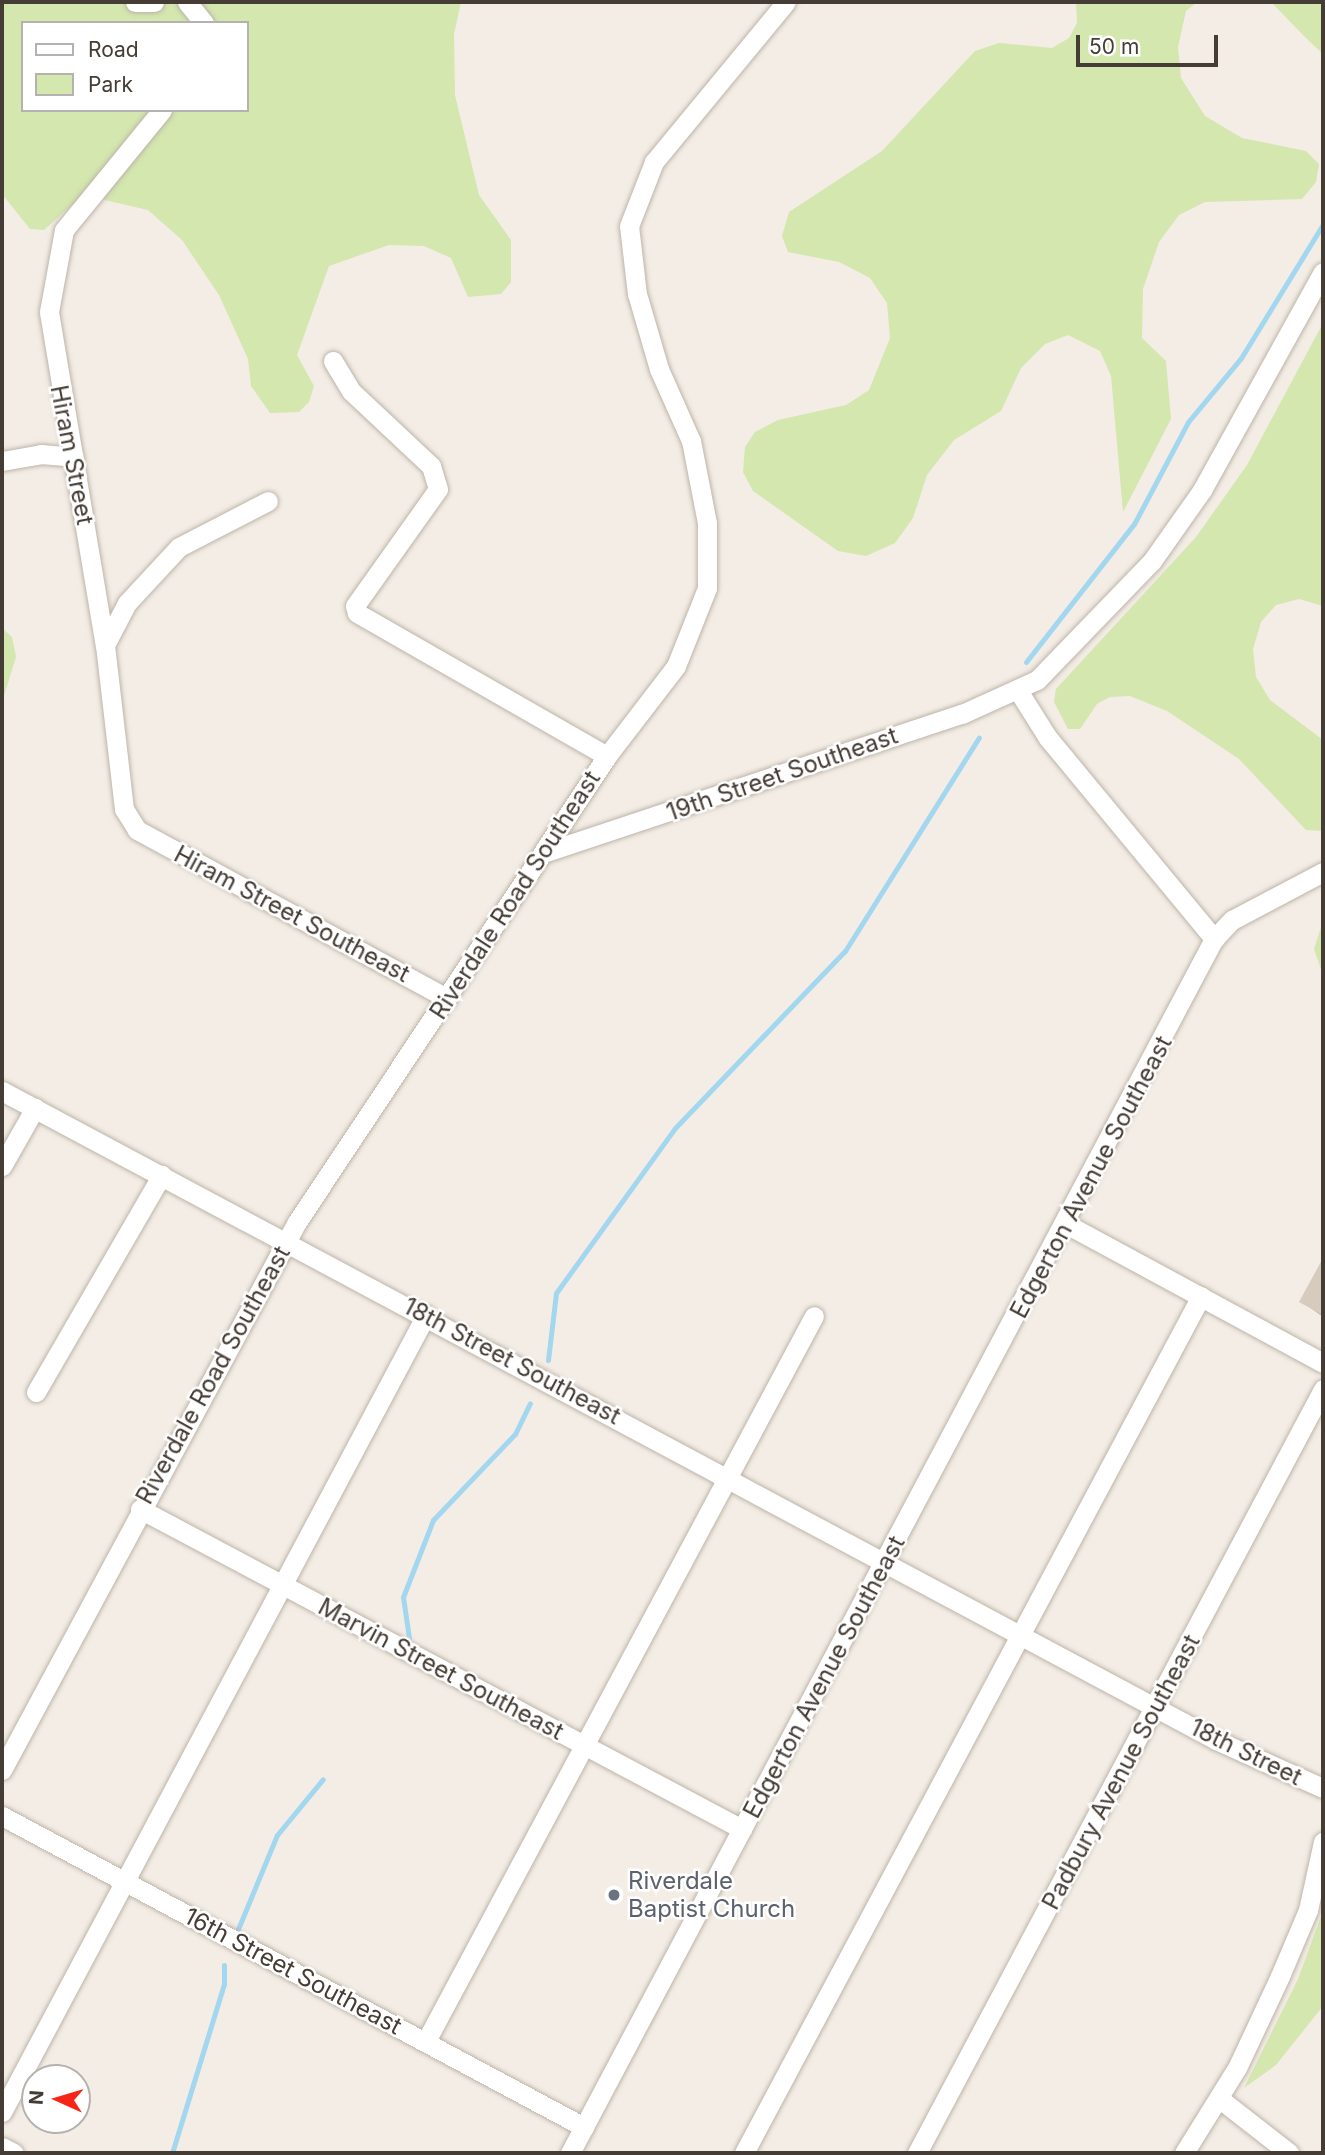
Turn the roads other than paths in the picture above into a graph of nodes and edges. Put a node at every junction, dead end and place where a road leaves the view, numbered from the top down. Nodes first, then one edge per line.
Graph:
1 (135, 2) edge
2 (153, 2) edge
3 (187, 2) edge
4 (786, 2) edge
5 (202, 21) edge
6 (160, 112) edge
7 (1323, 272) edge
8 (333, 361) dead end
9 (74, 457) junction
10 (2, 461) edge
11 (268, 502) dead end
12 (105, 645) junction
13 (1019, 692) junction
14 (607, 755) junction
15 (137, 830) joint
16 (542, 853) junction
17 (1323, 872) edge
18 (1214, 939) junction
19 (447, 998) junction
20 (2, 1091) edge
21 (35, 1108) junction
22 (2, 1166) edge
23 (162, 1175) junction
24 (1066, 1224) junction
25 (286, 1241) junction
26 (1201, 1297) junction
27 (426, 1315) junction
28 (814, 1316) dead end
29 (1323, 1363) edge
30 (1323, 1389) edge
31 (36, 1392) dead end
32 (727, 1475) junction
33 (140, 1509) junction
34 (886, 1560) junction
35 (282, 1585) junction
36 (1022, 1632) junction
37 (1156, 1706) junction
38 (583, 1744) junction
39 (2, 1770) edge
40 (1323, 1788) edge
41 (2, 1816) edge
42 (742, 1829) junction
43 (1323, 1842) edge
44 (123, 1880) junction
45 (426, 2040) junction
46 (1220, 2099) junction
47 (2, 2112) edge
48 (584, 2127) junction
49 (2, 2147) edge
50 (14, 2153) edge
51 (570, 2153) edge
52 (744, 2153) edge
53 (917, 2153) edge
54 (1184, 2153) edge
55 (1289, 2153) edge

1 - 2 street
3 - 5 street
4 - 14 street, Riverdale Road Southeast
6 - 9 street, Hiram Street
7 - 13 street
8 - 14 street
9 - 10 street
9 - 12 street, Hiram Street
11 - 12 street
12 - 15 street, Hiram Street
13 - 16 street, 19th Street Southeast
13 - 18 street
14 - 16 street, Riverdale Road Southeast
15 - 19 street, Hiram Street Southeast
16 - 19 street, Riverdale Road Southeast
17 - 18 street
18 - 24 street, Edgerton Avenue Southeast
19 - 25 street, Riverdale Road Southeast
20 - 21 street, 18th Street Southeast
21 - 22 street
21 - 23 street, 18th Street Southeast
23 - 25 street, 18th Street Southeast
23 - 31 street
24 - 26 street
24 - 34 street, Edgerton Avenue Southeast
25 - 27 street, 18th Street Southeast
25 - 33 street, Riverdale Road Southeast
26 - 29 street
26 - 36 street
27 - 32 street, 18th Street Southeast
27 - 35 street
28 - 32 street
30 - 37 street, Padbury Avenue Southeast
32 - 34 street, 18th Street Southeast
32 - 38 street
33 - 35 street, Marvin Street Southeast
33 - 39 street, Riverdale Road Southeast
34 - 36 street, 18th Street Southeast
34 - 42 street, Edgerton Avenue Southeast
35 - 38 street, Marvin Street Southeast
35 - 44 street
36 - 37 street, 18th Street
36 - 52 street
37 - 40 street, 18th Street
37 - 53 street, Padbury Avenue Southeast
38 - 42 street, Marvin Street Southeast
38 - 45 street
41 - 44 street, 16th Street Southeast
42 - 48 street, Edgerton Avenue Southeast
43 - 46 street
44 - 45 street, 16th Street Southeast
44 - 47 street
45 - 48 street, 16th Street Southeast
46 - 54 street
46 - 55 street
48 - 51 street, Edgerton Avenue Southeast
49 - 50 street

